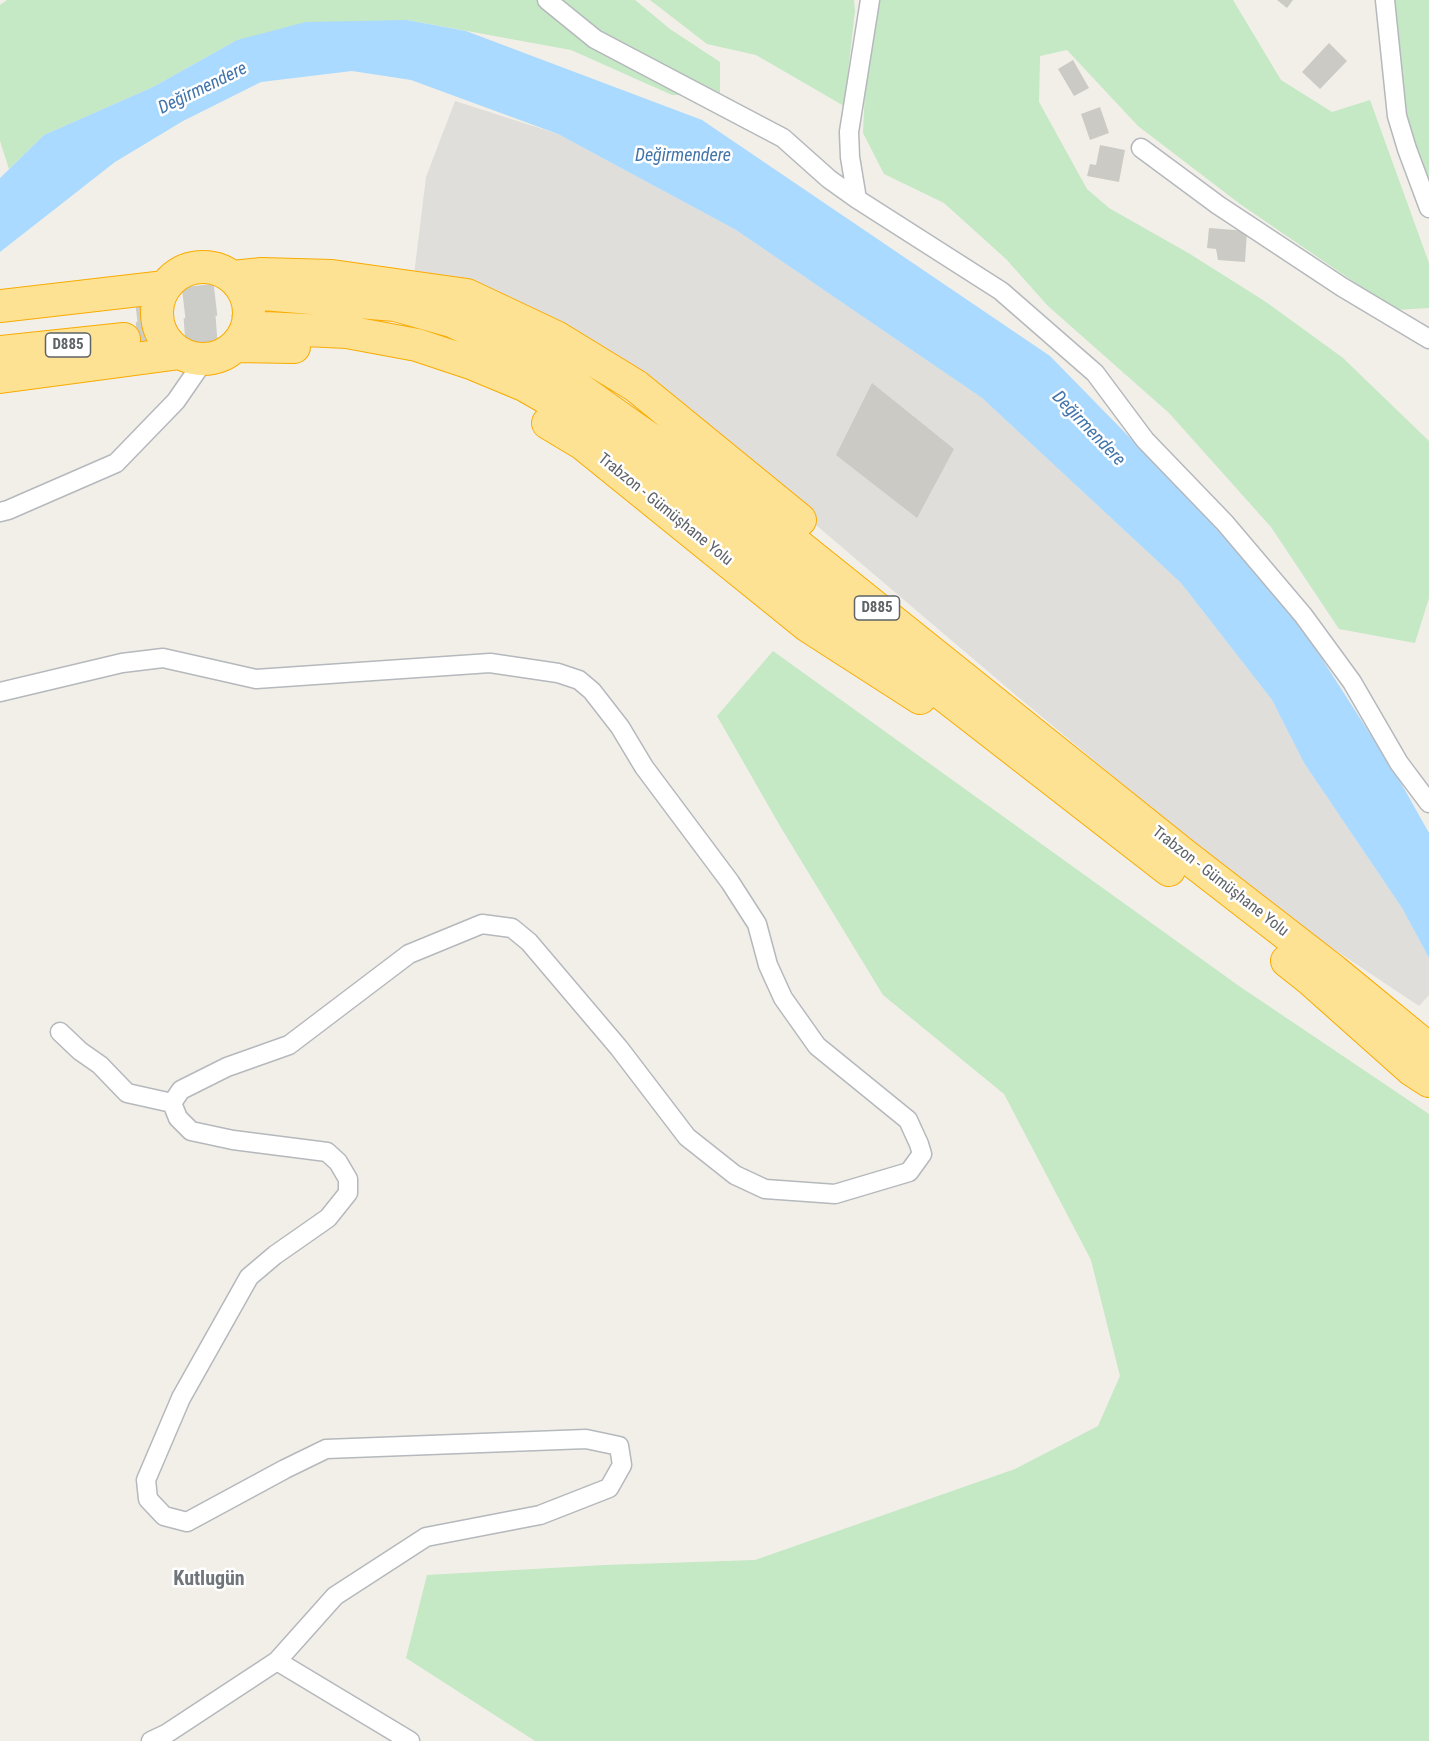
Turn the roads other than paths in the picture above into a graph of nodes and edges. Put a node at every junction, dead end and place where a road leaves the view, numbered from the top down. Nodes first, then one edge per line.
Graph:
1 (547, 0) edge
2 (870, 0) edge
3 (1385, 0) edge
4 (1142, 148) dead end
5 (857, 199) junction
6 (1429, 208) edge
7 (232, 278) junction
8 (165, 287) junction
9 (263, 294) tunnel mouth
10 (0, 306) edge
11 (0, 322) edge
12 (264, 328) tunnel mouth
13 (1429, 339) edge
14 (235, 346) junction
15 (0, 352) edge
16 (193, 356) junction
17 (0, 377) edge
18 (0, 512) edge
19 (0, 692) edge
20 (1012, 716) junction
21 (1052, 779) junction
22 (1429, 803) edge
23 (60, 1032) dead end
24 (1429, 1049) edge
25 (1429, 1081) edge
26 (172, 1103) junction
27 (277, 1661) junction
28 (151, 1741) edge
29 (410, 1741) edge

1 - 5 street
2 - 5 street
3 - 6 street
4 - 13 street
5 - 22 street
7 - 8 highway, Trabzon - Gümüşhane Yolu
7 - 14 highway
7 - 20 highway, Trabzon - Gümüşhane Yolu
8 - 10 highway, Trabzon - Gümüşhane Yolu
8 - 16 highway
9 - 20 highway, Trabzon - Gümüşhane Yolu / D885
11 - 15 highway, D885
12 - 21 highway, Trabzon - Gümüşhane Yolu / D885
14 - 16 highway, Trabzon - Gümüşhane Yolu
14 - 21 highway, Trabzon - Gümüşhane Yolu
16 - 17 highway, Trabzon - Gümüşhane Yolu
16 - 18 street
19 - 26 street
20 - 24 highway, Trabzon - Gümüşhane Yolu / D885
21 - 25 highway, Trabzon - Gümüşhane Yolu / D885
23 - 26 street
26 - 27 street
27 - 28 street
27 - 29 street

